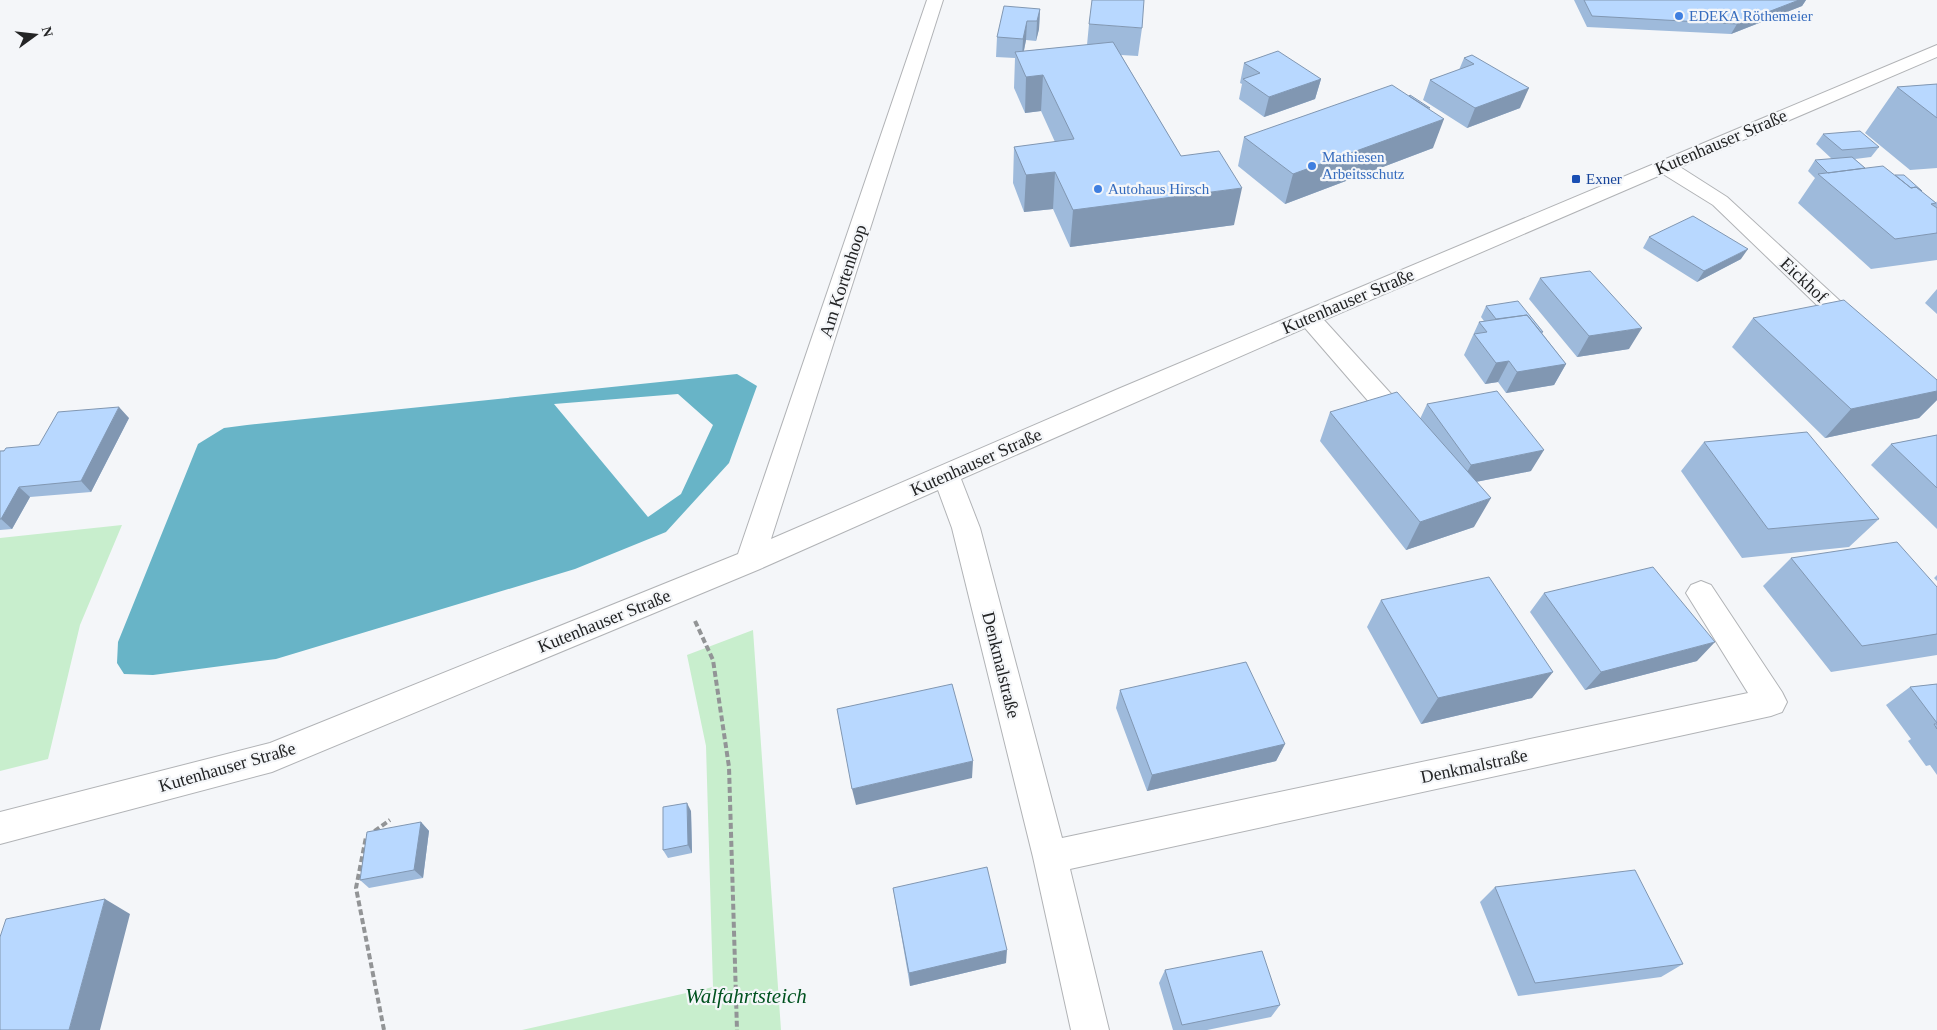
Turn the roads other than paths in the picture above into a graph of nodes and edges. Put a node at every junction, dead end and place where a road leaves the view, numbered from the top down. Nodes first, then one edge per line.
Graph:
1 (935, 0) edge
2 (1937, 50) edge
3 (1664, 166) junction
4 (1309, 318) junction
5 (1872, 344) edge
6 (1419, 442) edge
7 (946, 475) junction
8 (750, 562) junction
9 (1700, 593) dead end
10 (0, 828) edge
11 (1050, 857) junction
12 (1090, 1030) edge

1 - 8 street, Am Kortenhoop
2 - 3 street, Kutenhauser Straße
3 - 4 street, Kutenhauser Straße
3 - 5 street, Eickhof
4 - 6 street
4 - 7 street, Kutenhauser Straße
7 - 8 street, Kutenhauser Straße
7 - 11 street, Denkmalstraße
8 - 10 street, Kutenhauser Straße
9 - 11 street, Denkmalstraße
11 - 12 street, Denkmalstraße

